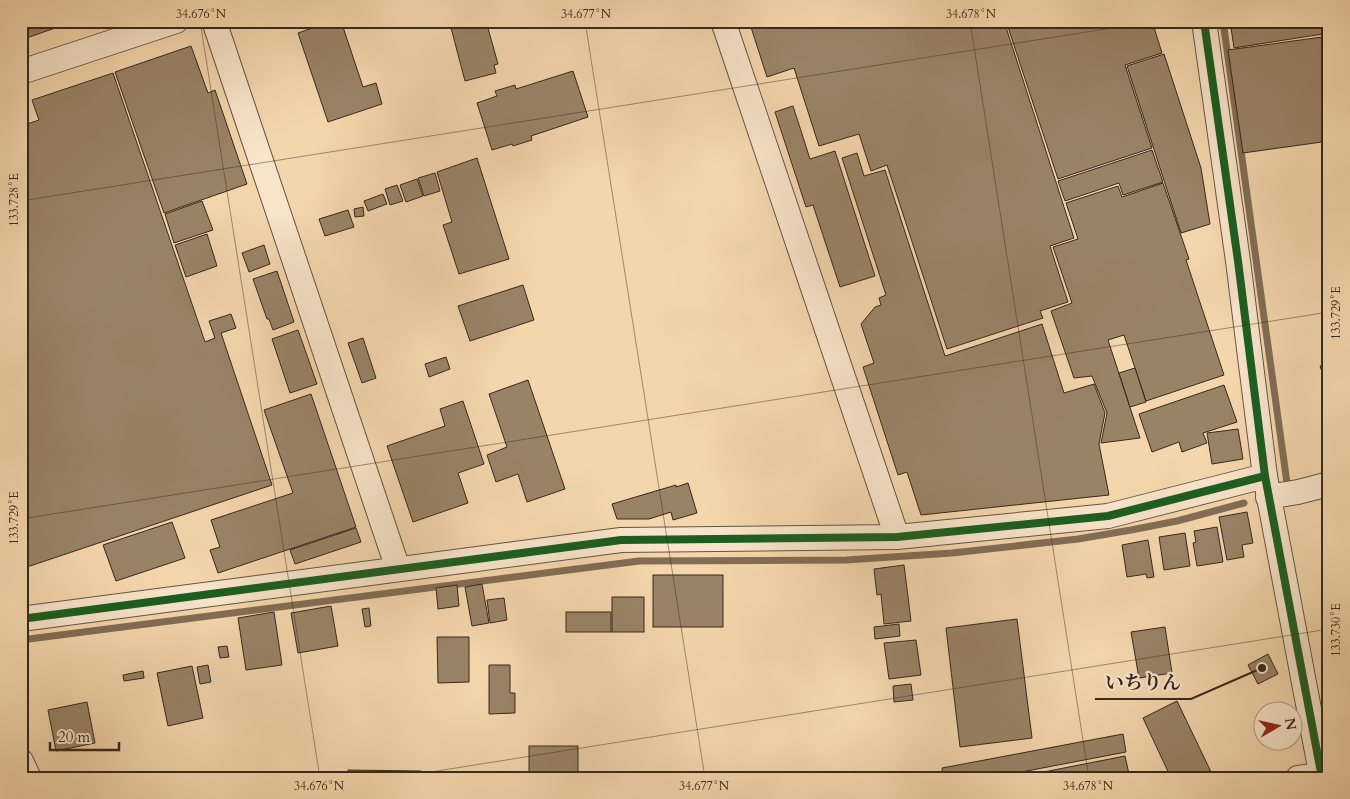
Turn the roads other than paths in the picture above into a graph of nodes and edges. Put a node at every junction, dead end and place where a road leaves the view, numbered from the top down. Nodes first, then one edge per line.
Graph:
1 (176, 21) edge
2 (214, 21) edge
3 (724, 21) edge
4 (1204, 21) edge
5 (21, 72) edge
6 (1329, 484) edge
7 (1266, 487) junction
8 (897, 537) junction
9 (398, 569) junction
10 (21, 619) edge
11 (21, 761) edge
12 (1314, 777) edge
13 (29, 778) edge

1 - 5 street
2 - 9 street
3 - 8 street
4 - 7 street
6 - 7 street
7 - 8 street
7 - 12 street
8 - 9 street
9 - 10 street
11 - 13 street

